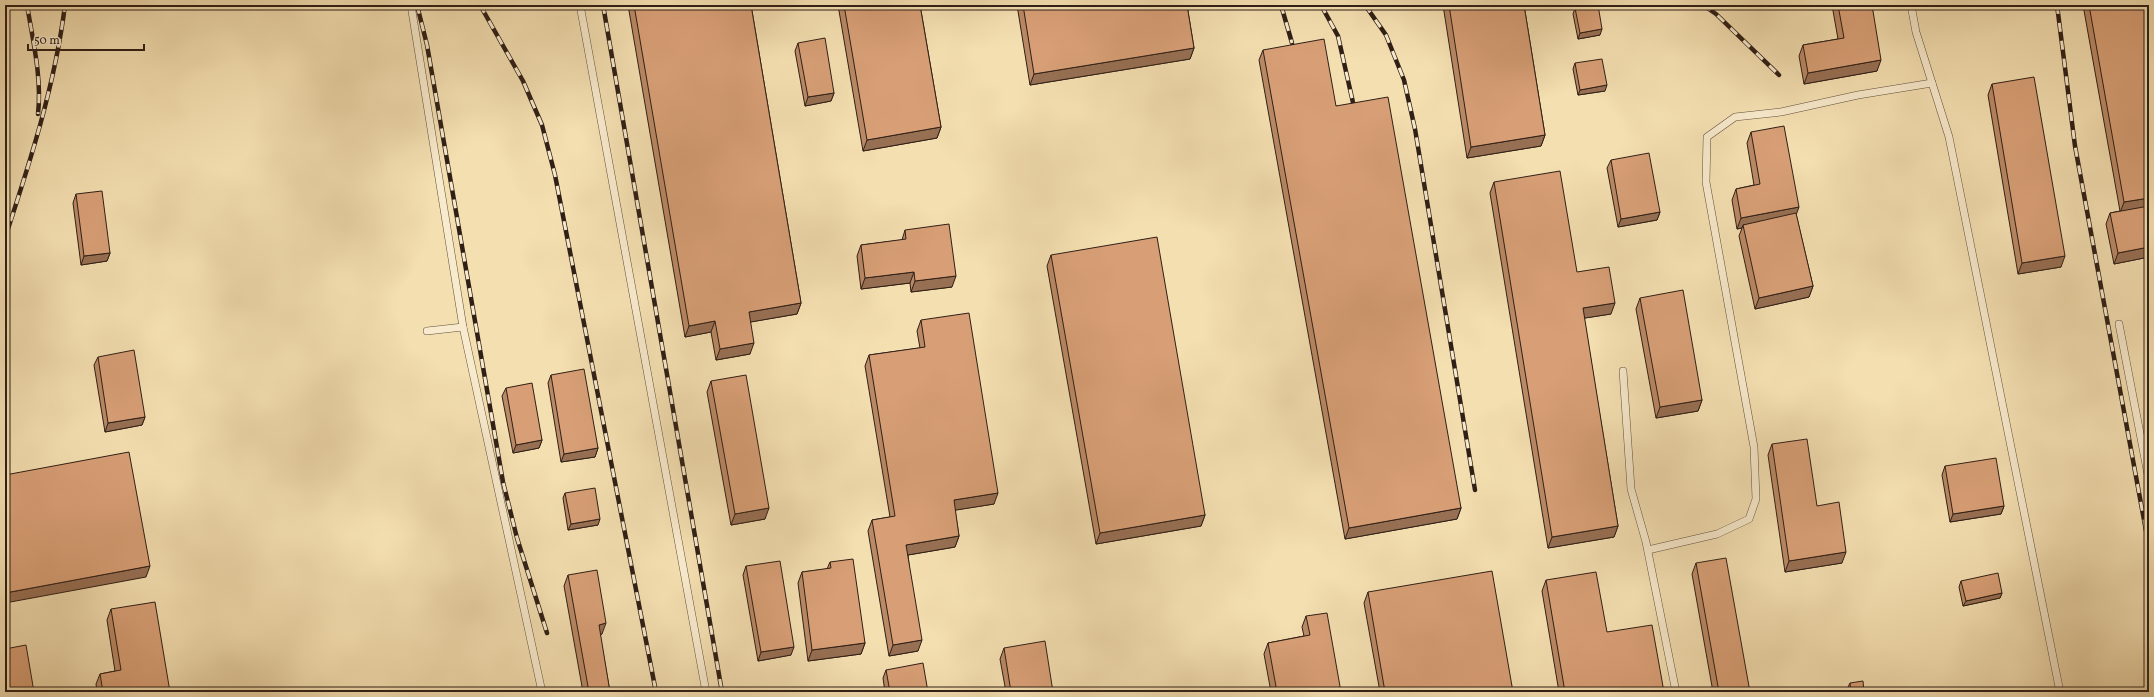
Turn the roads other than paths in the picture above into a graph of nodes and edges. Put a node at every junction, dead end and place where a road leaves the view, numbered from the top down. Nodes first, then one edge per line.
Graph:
1 (411, 5) edge
2 (580, 5) edge
3 (1911, 5) edge
4 (1932, 83) junction
5 (2119, 324) dead end
6 (463, 328) junction
7 (426, 331) dead end
8 (1623, 371) dead end
9 (2149, 480) edge
10 (1648, 550) junction
11 (542, 692) edge
12 (706, 692) edge
13 (1676, 692) edge
14 (2060, 692) edge

1 - 6 lane
2 - 12 lane
3 - 4 lane
4 - 10 lane
4 - 14 lane
5 - 9 lane
6 - 7 lane
6 - 11 lane
8 - 10 lane
10 - 13 lane

